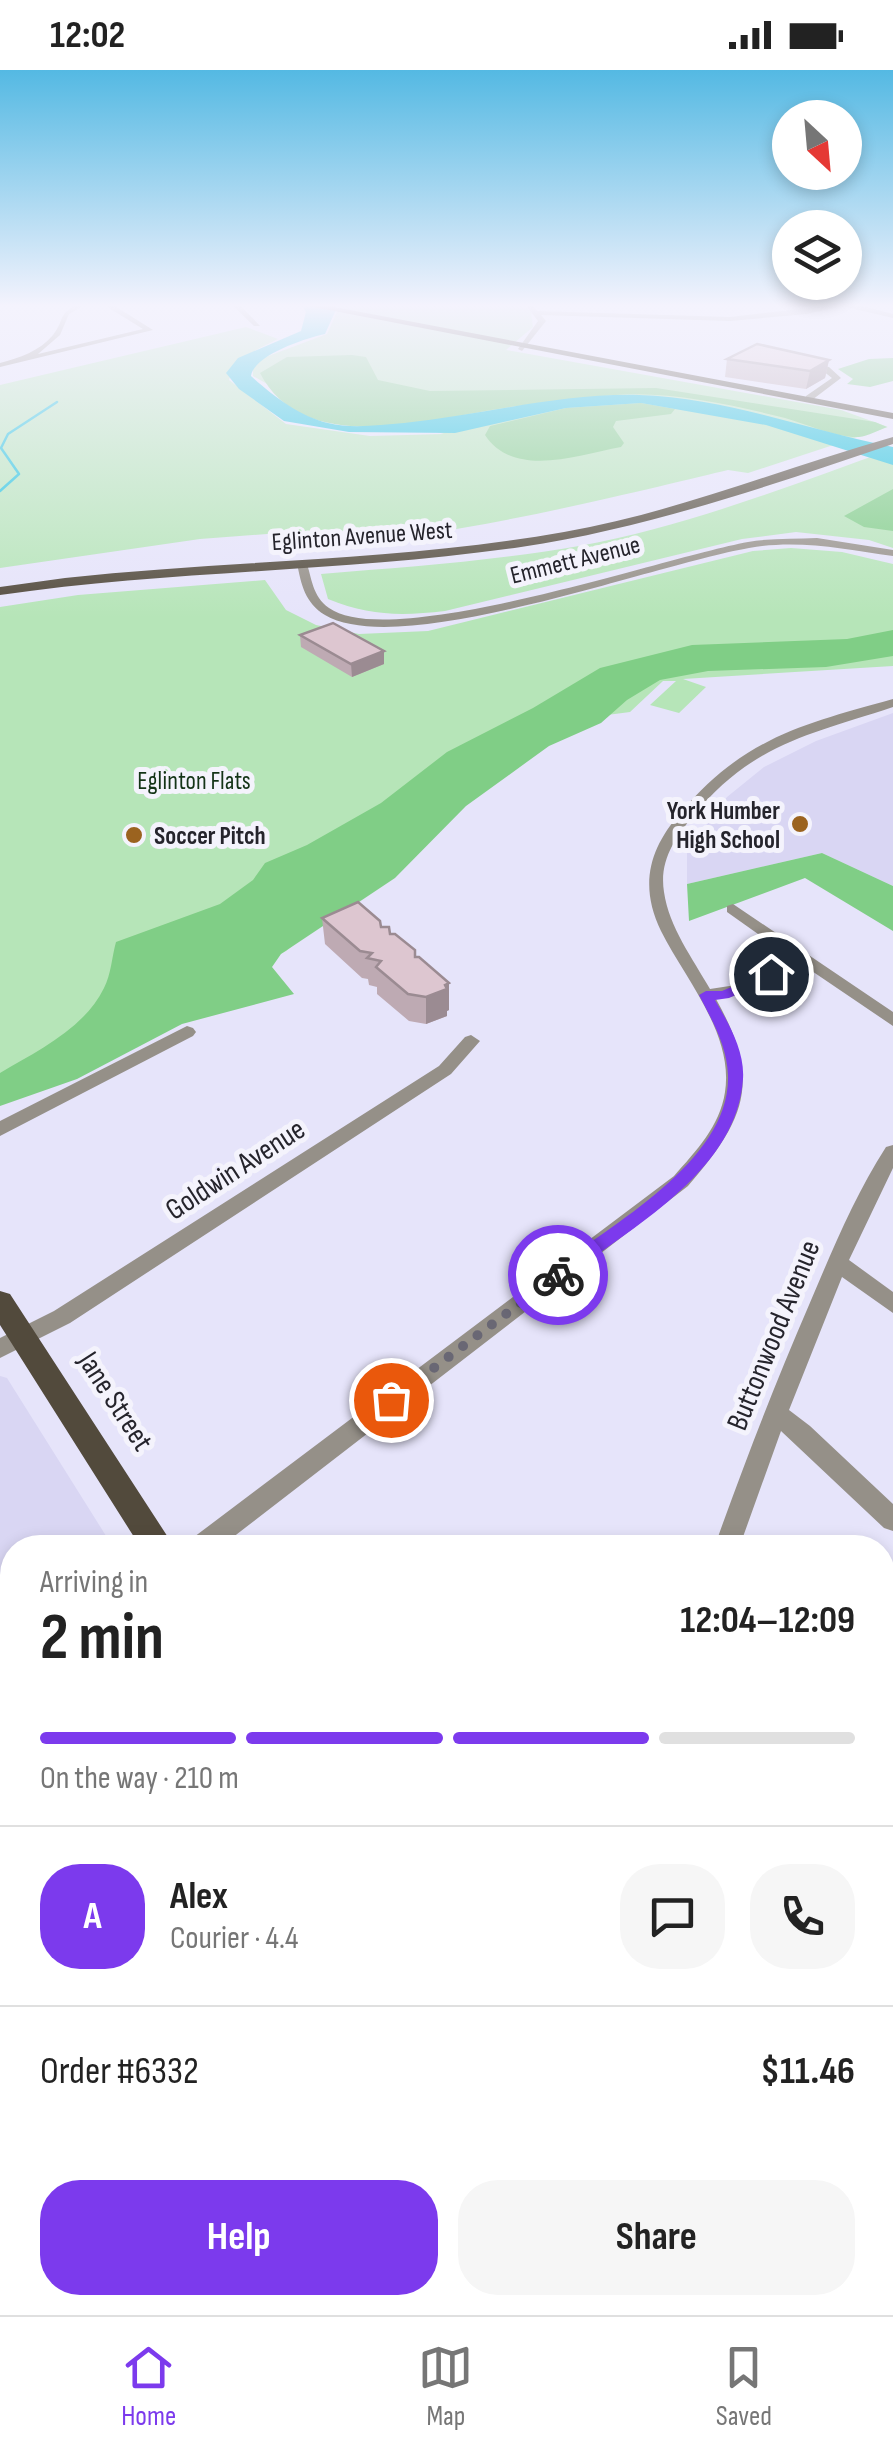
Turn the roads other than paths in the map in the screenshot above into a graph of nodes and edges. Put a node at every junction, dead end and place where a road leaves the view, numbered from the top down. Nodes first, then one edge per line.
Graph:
1 (858, 408) edge
2 (893, 414) edge
3 (893, 436) edge
4 (893, 553) edge
5 (302, 562) junction
6 (0, 591) edge
7 (893, 703) edge
8 (733, 909) dead end
9 (802, 959) junction
10 (706, 995) junction
11 (893, 1020) edge
12 (187, 1032) dead end
13 (471, 1041) dead end
14 (0, 1130) edge
15 (893, 1152) edge
16 (838, 1262) junction
17 (0, 1302) edge
18 (893, 1304) edge
19 (12, 1343) edge
20 (774, 1413) junction
21 (893, 1520) edge
22 (150, 1535) edge
23 (216, 1535) edge
24 (731, 1535) edge

1 - 2 main road
3 - 5 main road, Eglinton Avenue West
4 - 5 street, Emmett Avenue
5 - 6 main road, Eglinton Avenue West
7 - 10 street
8 - 9 street
9 - 10 street
9 - 11 street
10 - 23 street
12 - 14 street
13 - 19 street, Goldwin Avenue
15 - 16 street, Buttonwood Avenue
16 - 18 street
16 - 20 street, Buttonwood Avenue
17 - 19 main road, Jane Street
19 - 22 main road, Jane Street
20 - 21 street
20 - 24 street, Buttonwood Avenue

